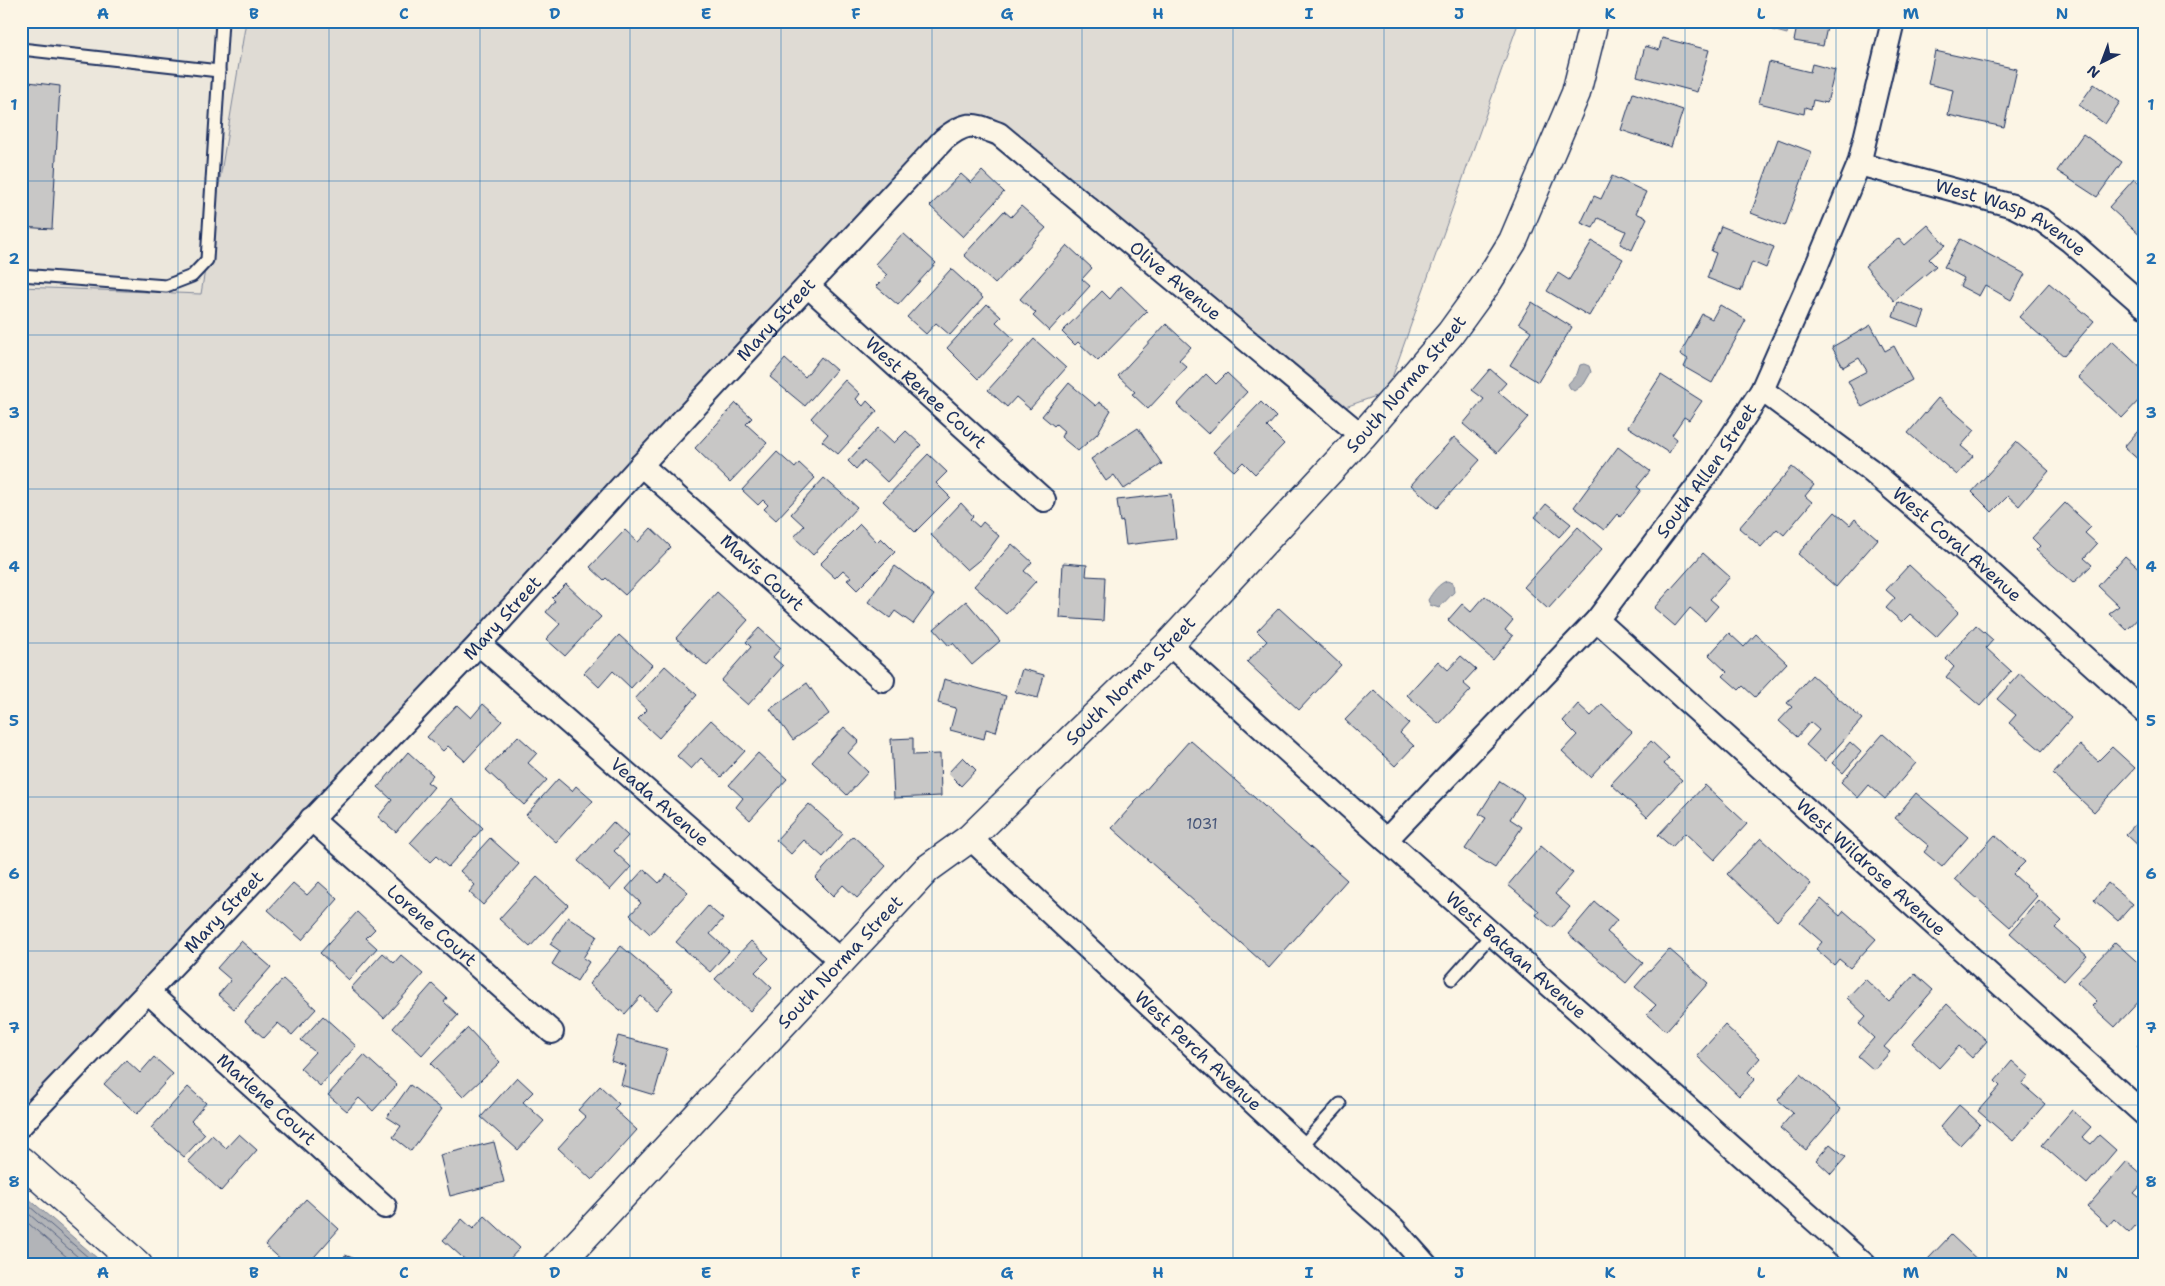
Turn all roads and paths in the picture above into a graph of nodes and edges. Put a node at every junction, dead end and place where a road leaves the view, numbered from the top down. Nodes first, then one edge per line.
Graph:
1 (222, 21) edge
2 (1594, 21) edge
3 (1893, 21) edge
4 (21, 49) edge
5 (219, 71) junction
6 (986, 129) joint
7 (1858, 164) junction
8 (21, 275) edge
9 (808, 286) junction
10 (2144, 306) edge
11 (1762, 390) junction
12 (1362, 436) junction
13 (641, 465) junction
14 (1044, 500) dead end
15 (1597, 620) junction
16 (479, 644) junction
17 (1170, 644) junction
18 (883, 680) dead end
19 (2144, 710) edge
20 (310, 819) junction
21 (970, 838) junction
22 (1386, 840) junction
23 (1492, 934) junction
24 (840, 960) junction
25 (1452, 979) dead end
26 (148, 992) junction
27 (552, 1032) dead end
28 (1340, 1104) dead end
29 (2144, 1114) edge
30 (21, 1125) edge
31 (1301, 1147) junction
32 (21, 1160) edge
33 (385, 1207) dead end
34 (138, 1265) edge
35 (558, 1265) edge
36 (1426, 1265) edge
37 (1865, 1265) edge

1 - 5 lane
2 - 12 street, South Norma Street
3 - 7 street, South Allen Street
4 - 5 lane
5 - 8 lane
6 - 9 street, Mary Street
6 - 12 street, Olive Avenue
7 - 10 street, West Wasp Avenue
7 - 11 street, South Allen Street
9 - 13 street, Mary Street
9 - 14 street, West Renee Court
11 - 15 street, South Allen Street
11 - 19 street, West Coral Avenue
12 - 17 street, South Norma Street
13 - 16 street, Mary Street
13 - 18 street, Mavis Court
15 - 22 street, South Allen Street
15 - 29 street, West Wildrose Avenue
16 - 20 street, Mary Street
16 - 24 street, Veada Avenue
17 - 21 street, South Norma Street
17 - 22 street, West Bataan Avenue
20 - 26 street, Mary Street
20 - 27 street, Lorene Court
21 - 24 street, South Norma Street
21 - 31 street, West Perch Avenue
22 - 23 street, West Bataan Avenue
23 - 25 lane
23 - 37 street, West Bataan Avenue
24 - 35 street, South Norma Street
26 - 30 street, Mary Street
26 - 33 street, Marlene Court
28 - 31 lane
31 - 36 street, West Perch Avenue
32 - 34 street

